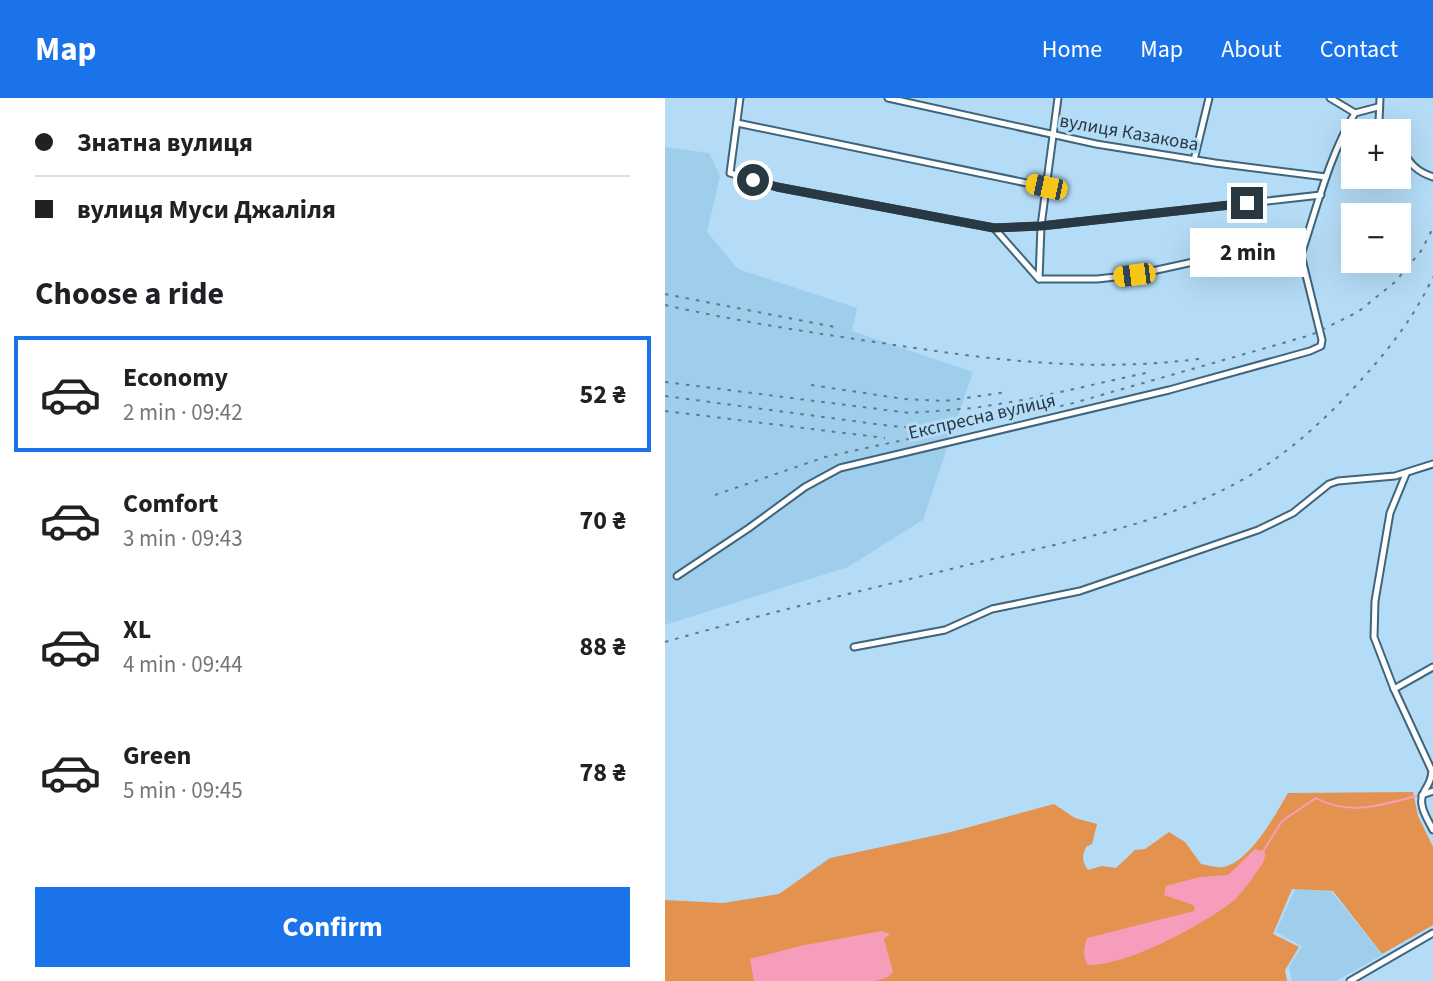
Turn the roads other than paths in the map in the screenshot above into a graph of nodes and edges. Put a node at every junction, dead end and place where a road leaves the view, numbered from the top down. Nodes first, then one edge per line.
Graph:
1 (740, 98) edge
2 (888, 98) edge
3 (1058, 98) edge
4 (1209, 98) edge
5 (1330, 98) edge
6 (1380, 98) edge
7 (1378, 107) junction
8 (1355, 113) junction
9 (1379, 119) edge
10 (737, 124) junction
11 (1052, 136) junction
12 (1194, 160) junction
13 (1411, 164) edge
14 (1326, 177) junction
15 (1433, 177) edge
16 (1046, 187) junction
17 (1321, 195) junction
18 (1041, 226) junction
19 (994, 228) junction
20 (1301, 255) junction
21 (1038, 279) junction
22 (1433, 464) edge
23 (1406, 474) junction
24 (677, 576) dead end
25 (854, 647) dead end
26 (1433, 667) edge
27 (1394, 689) junction
28 (1433, 791) edge
29 (1422, 795) junction
30 (1433, 830) edge
31 (1433, 933) edge
32 (1350, 981) edge

1 - 10 street
2 - 11 street, вулиця Казакова
3 - 11 street
4 - 12 street
5 - 8 street
6 - 7 street
7 - 8 street
7 - 9 street
8 - 14 street
10 - 16 street
10 - 19 street
11 - 12 street, вулиця Казакова
11 - 16 street
12 - 14 street, вулиця Казакова
13 - 15 street
14 - 17 street
16 - 18 street
17 - 18 street
17 - 20 street
18 - 19 street
18 - 21 street
19 - 21 street
20 - 21 street
20 - 24 street, Експресна вулиця
22 - 23 street
23 - 25 street
23 - 27 street
26 - 27 street
27 - 29 street
28 - 29 street
29 - 30 street
31 - 32 street

